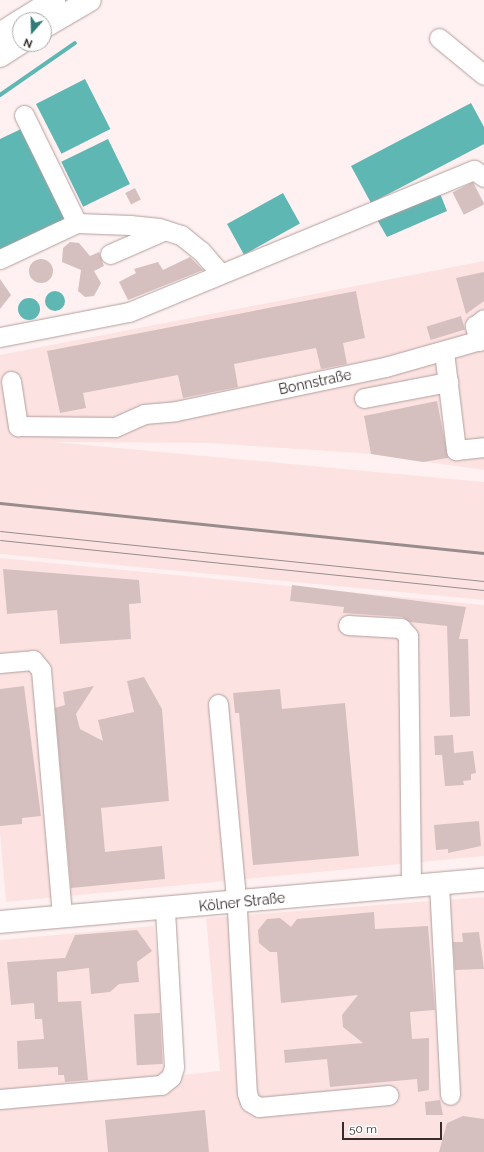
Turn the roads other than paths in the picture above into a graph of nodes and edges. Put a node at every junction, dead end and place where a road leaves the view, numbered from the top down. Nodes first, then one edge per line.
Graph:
1 (54, 0) edge
2 (90, 0) edge
3 (35, 12) edge
4 (52, 22) edge
5 (12, 27) edge
6 (0, 34) edge
7 (439, 38) dead end
8 (12, 48) edge
9 (0, 56) edge
10 (484, 74) edge
11 (24, 115) dead end
12 (484, 177) edge
13 (77, 223) junction
14 (165, 230) junction
15 (110, 254) dead end
16 (0, 260) edge
17 (221, 274) junction
18 (484, 319) edge
19 (0, 337) edge
20 (482, 340) edge
21 (444, 352) junction
22 (11, 381) dead end
23 (448, 382) junction
24 (364, 398) dead end
25 (484, 447) edge
26 (348, 625) dead end
27 (0, 663) edge
28 (218, 704) dead end
29 (484, 880) edge
30 (439, 884) junction
31 (411, 886) junction
32 (236, 902) junction
33 (165, 910) junction
34 (62, 918) junction
35 (0, 922) edge
36 (388, 1095) dead end
37 (450, 1095) dead end
38 (0, 1099) edge

1 - 3 main road
2 - 4 main road
5 - 6 main road
7 - 10 street
8 - 9 main road
11 - 13 street
12 - 17 street
13 - 14 street
13 - 16 street
14 - 15 street
14 - 17 street
17 - 19 street
18 - 20 street
20 - 21 street, Bonnstraße
21 - 22 street, Bonnstraße
21 - 23 street
23 - 24 street
23 - 25 street
26 - 31 street
27 - 34 street
28 - 32 street
29 - 30 main road, Kölner Straße
30 - 31 main road, Kölner Straße
30 - 37 street
31 - 32 main road, Kölner Straße
32 - 33 main road, Kölner Straße
32 - 36 street
33 - 34 main road, Kölner Straße
33 - 38 street
34 - 35 main road, Kölner Straße

